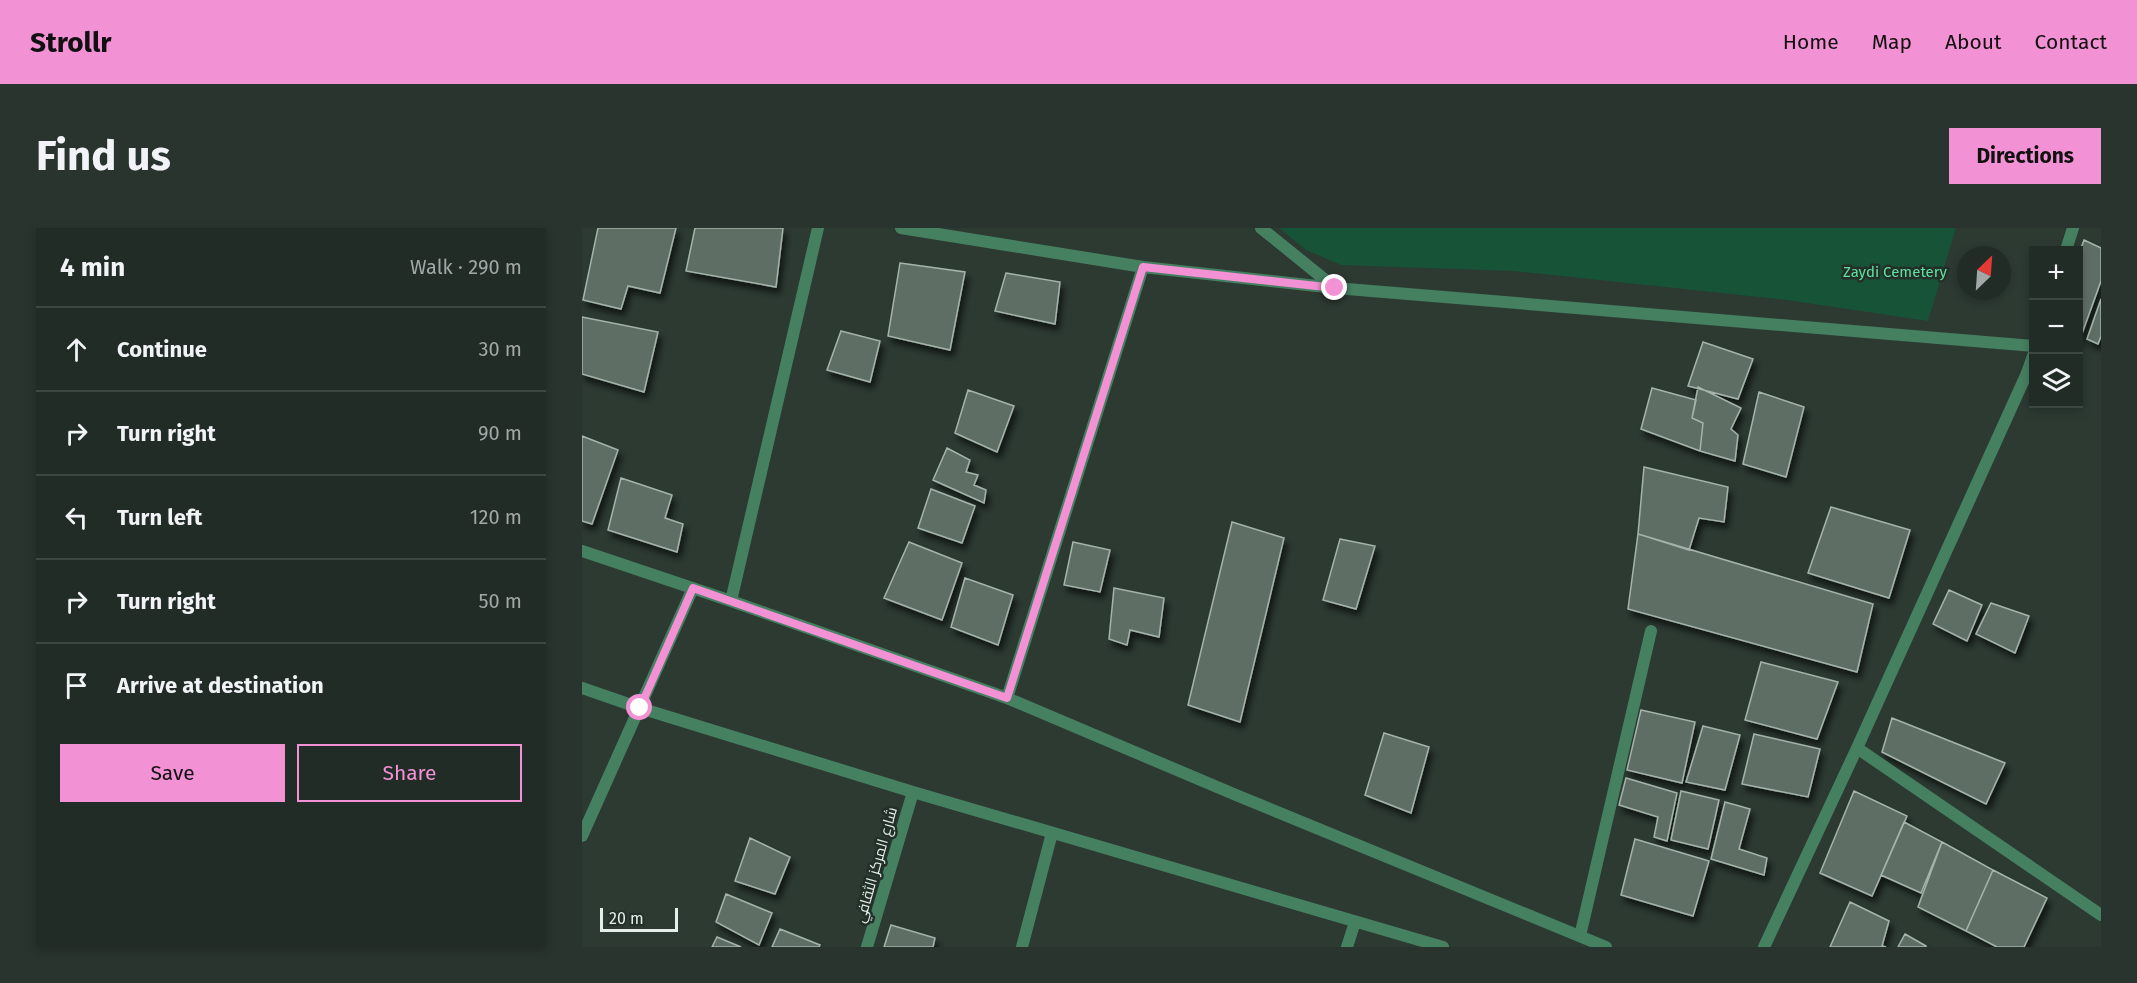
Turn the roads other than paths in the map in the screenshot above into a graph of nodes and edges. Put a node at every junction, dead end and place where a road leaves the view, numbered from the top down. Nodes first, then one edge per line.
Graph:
1 (818, 228) edge
2 (901, 228) edge
3 (1261, 228) edge
4 (2073, 228) edge
5 (2067, 246) edge
6 (1143, 267) junction
7 (1335, 288) junction
8 (2029, 346) edge
9 (2033, 354) edge
10 (582, 551) edge
11 (693, 588) junction
12 (731, 601) junction
13 (1651, 631) dead end
14 (582, 688) edge
15 (1007, 698) junction
16 (640, 708) junction
17 (1857, 748) junction
18 (913, 792) junction
19 (1052, 833) junction
20 (582, 836) edge
21 (2101, 915) edge
22 (1355, 921) junction
23 (1580, 936) junction
24 (867, 947) edge
25 (1022, 947) edge
26 (1347, 947) edge
27 (1443, 947) edge
28 (1606, 947) edge
29 (1764, 947) edge

1 - 12 street
2 - 6 street
3 - 7 street
4 - 5 street
6 - 7 street
6 - 15 street
7 - 8 street
9 - 17 street
10 - 11 street
11 - 12 street
11 - 16 street
12 - 15 street
13 - 23 street
14 - 16 street
15 - 23 street
16 - 18 street
16 - 20 street
17 - 21 street
17 - 29 street
18 - 19 street
18 - 24 street, شارع المركز الثقافي
19 - 22 street
19 - 25 street
22 - 26 street
22 - 27 street
23 - 28 street

